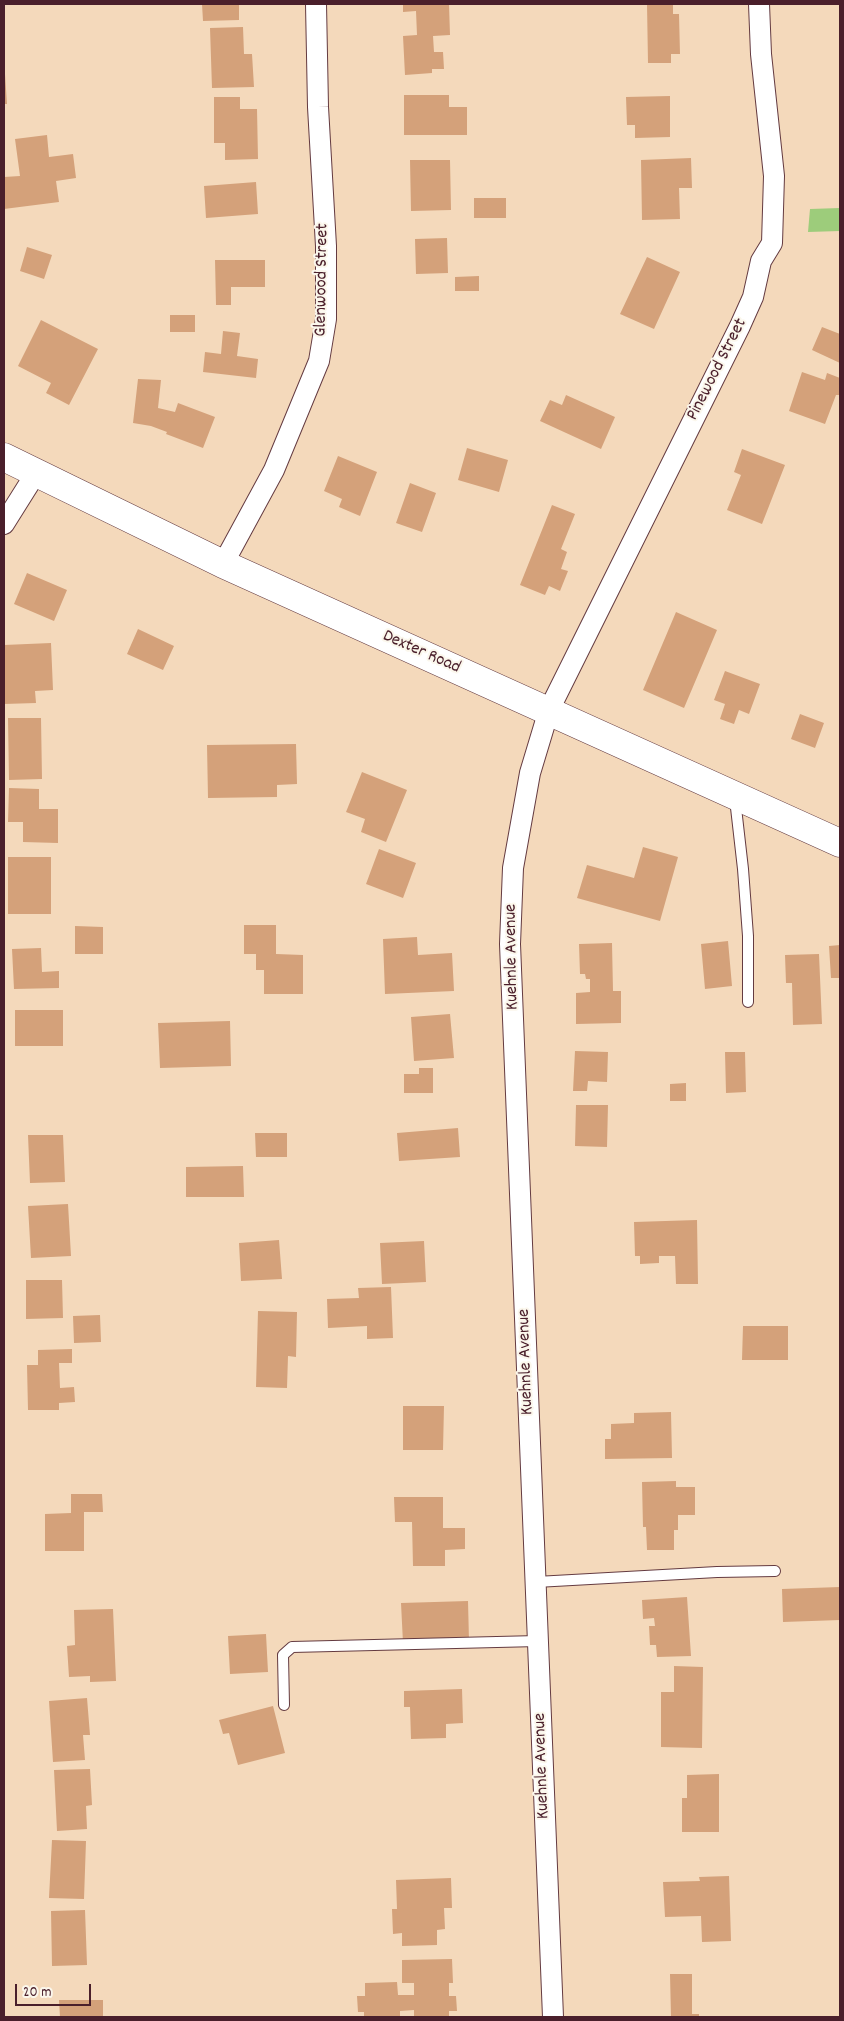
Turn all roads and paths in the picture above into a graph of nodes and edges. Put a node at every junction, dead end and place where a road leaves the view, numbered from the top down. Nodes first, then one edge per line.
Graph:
1 (316, 4) edge
2 (759, 4) edge
3 (4, 457) edge
4 (36, 473) junction
5 (4, 524) edge
6 (223, 564) junction
7 (548, 710) junction
8 (735, 795) junction
9 (840, 843) edge
10 (748, 1002) dead end
11 (775, 1571) dead end
12 (536, 1582) junction
13 (538, 1641) junction
14 (284, 1705) dead end
15 (553, 2017) edge

1 - 6 street, Glenwood Street
2 - 7 street, Pinewood Street
3 - 4 main road, Dexter Road
4 - 5 street
4 - 6 main road, Dexter Road
6 - 7 main road, Dexter Road
7 - 8 main road, Dexter Road
7 - 12 street, Kuehnle Avenue
8 - 9 main road, Dexter Road
8 - 10 lane
11 - 12 lane
12 - 13 street, Kuehnle Avenue
13 - 14 lane
13 - 15 street, Kuehnle Avenue

